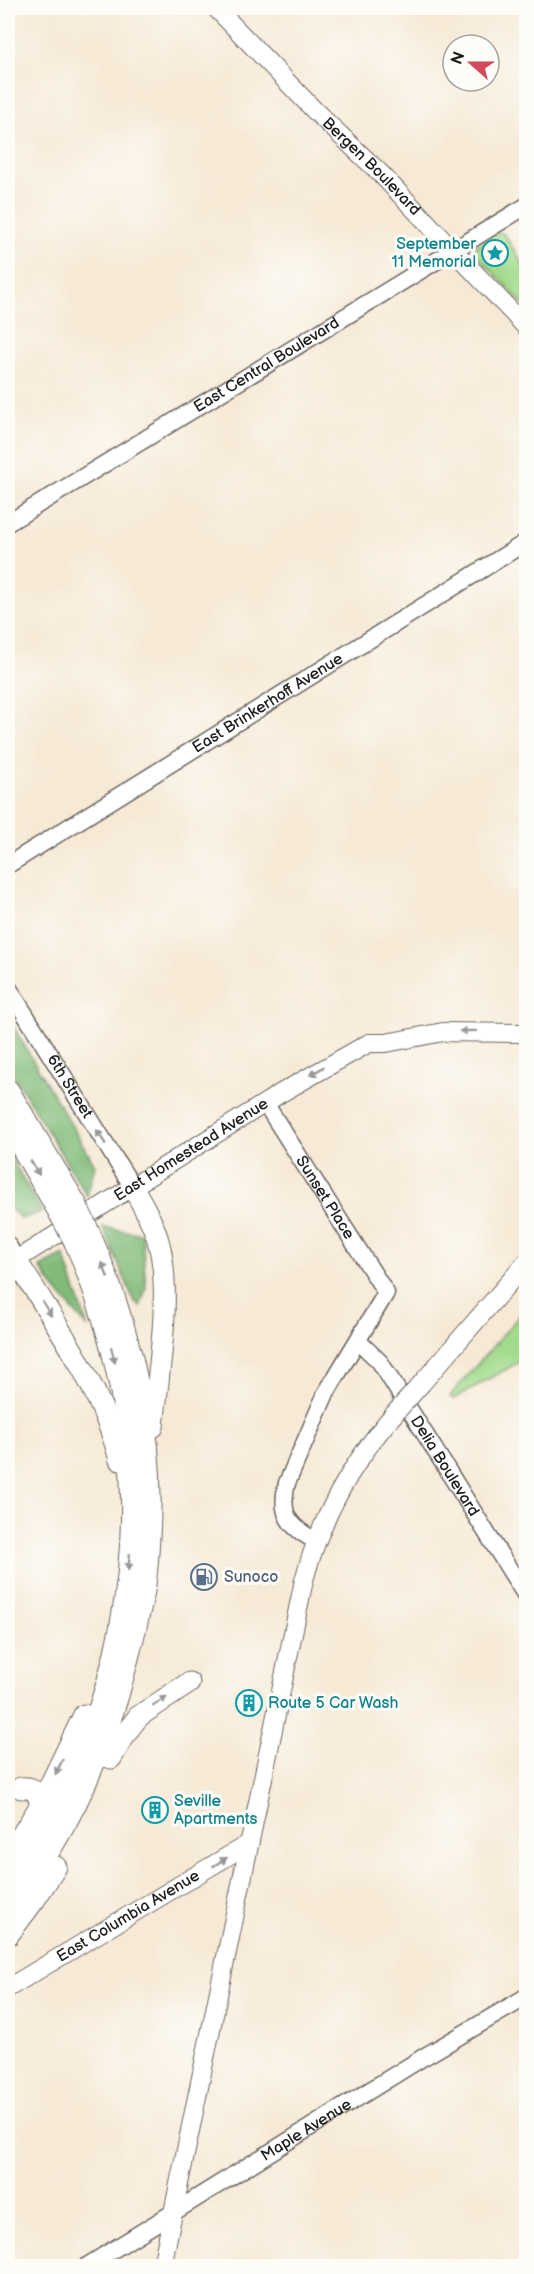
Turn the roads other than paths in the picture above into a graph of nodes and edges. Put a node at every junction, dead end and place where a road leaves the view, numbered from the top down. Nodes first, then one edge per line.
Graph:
1 (216, 8) edge
2 (526, 206) edge
3 (454, 250) junction
4 (526, 327) edge
5 (8, 523) edge
6 (526, 542) edge
7 (8, 865) edge
8 (8, 987) edge
9 (526, 1033) edge
10 (8, 1090) edge
11 (265, 1103) junction
12 (8, 1124) edge
13 (132, 1186) junction
14 (68, 1209) junction
15 (82, 1236) junction
16 (12, 1252) edge
17 (526, 1263) edge
18 (358, 1341) junction
19 (149, 1470) junction
20 (132, 1504) junction
21 (316, 1541) junction
22 (144, 1590) junction
23 (526, 1596) edge
24 (119, 1628) junction
25 (189, 1683) dead end
26 (111, 1758) junction
27 (21, 1788) dead end
28 (40, 1806) junction
29 (248, 1844) junction
30 (8, 1857) edge
31 (8, 1886) edge
32 (8, 1910) edge
33 (8, 1935) edge
34 (8, 1988) edge
35 (526, 1997) edge
36 (173, 2213) junction
37 (87, 2266) edge
38 (162, 2266) edge

1 - 3 main road, Bergen Boulevard
2 - 3 street, East Central Boulevard
3 - 4 main road, Bergen Boulevard
3 - 5 street, East Central Boulevard
6 - 7 street, East Brinkerhoff Avenue
13 -> 8 street, 6th Street
9 -> 11 main road, East Homestead Avenue
10 - 14 highway
11 - 13 main road, East Homestead Avenue
11 - 18 street, Sunset Place
12 -> 14 highway
13 - 16 main road, East Homestead Avenue
13 - 19 highway
14 - 15 highway, bridge
19 -> 15 highway
15 -> 20 highway
16 -> 20 highway
17 - 21 main road, bridge
18 - 21 street
18 - 23 street, Delia Boulevard
19 - 22 highway
20 -> 24 highway
21 - 29 main road
22 - 26 highway
22 - 32 highway
24 -> 28 highway
24 - 31 highway
26 -> 25 highway
26 - 33 highway
27 - 28 highway
28 - 30 highway
34 -> 29 main road, East Columbia Avenue
29 - 36 main road
35 - 36 street, Maple Avenue
36 - 37 street, Maple Avenue
36 - 38 main road

